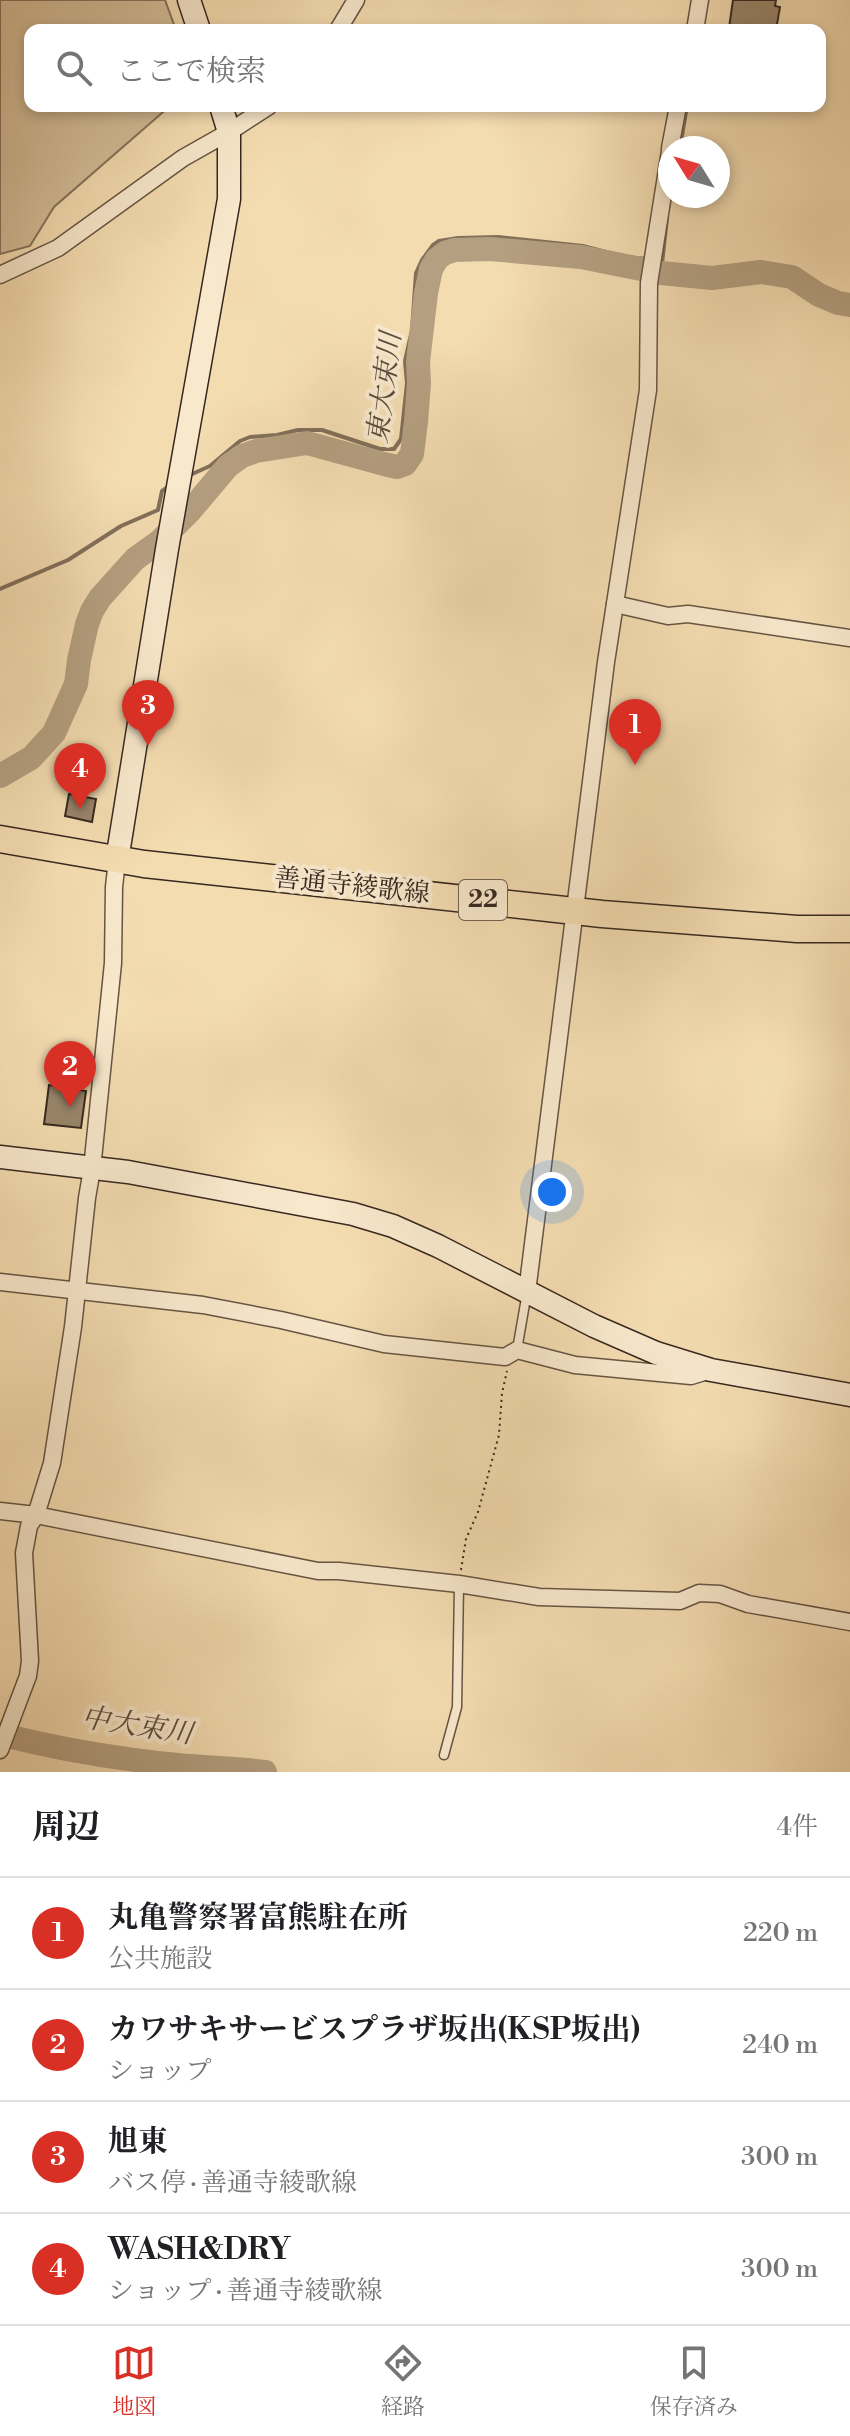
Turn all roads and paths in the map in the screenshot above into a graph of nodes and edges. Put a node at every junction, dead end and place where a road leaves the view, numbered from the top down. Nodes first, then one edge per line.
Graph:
1 (189, 0) edge
2 (356, 0) edge
3 (700, 0) edge
4 (197, 24) edge
5 (342, 24) edge
6 (696, 24) edge
7 (223, 112) edge
8 (260, 112) edge
9 (677, 112) edge
10 (229, 132) junction
11 (672, 136) edge
12 (661, 208) edge
13 (0, 275) edge
14 (615, 604) junction
15 (850, 638) edge
16 (0, 839) edge
17 (117, 860) junction
18 (575, 910) junction
19 (850, 929) edge
20 (0, 1157) edge
21 (92, 1169) junction
22 (0, 1282) edge
23 (527, 1292) junction
24 (77, 1293) junction
25 (514, 1352) junction
26 (711, 1370) junction
27 (850, 1395) edge
28 (0, 1511) edge
29 (36, 1515) junction
30 (459, 1584) junction
31 (850, 1622) edge
32 (5, 1739) edge
33 (444, 1755) dead end

1 - 4 street
2 - 5 street
3 - 6 street
7 - 10 street
8 - 10 street
9 - 11 street
10 - 13 street
10 - 17 street
12 - 14 street
14 - 15 street
14 - 18 street
16 - 17 main road, 善通寺綾歌線 / 22
17 - 18 main road, 善通寺綾歌線 / 22
17 - 21 street
18 - 19 main road, 善通寺綾歌線 / 22
18 - 23 street
20 - 21 street
21 - 23 street
21 - 24 street
22 - 24 street
23 - 25 lane
23 - 26 street
24 - 25 street
24 - 29 street
25 - 26 street
25 - 30 path
26 - 27 street
28 - 29 street
29 - 30 street
29 - 32 street
30 - 31 street
30 - 33 lane

